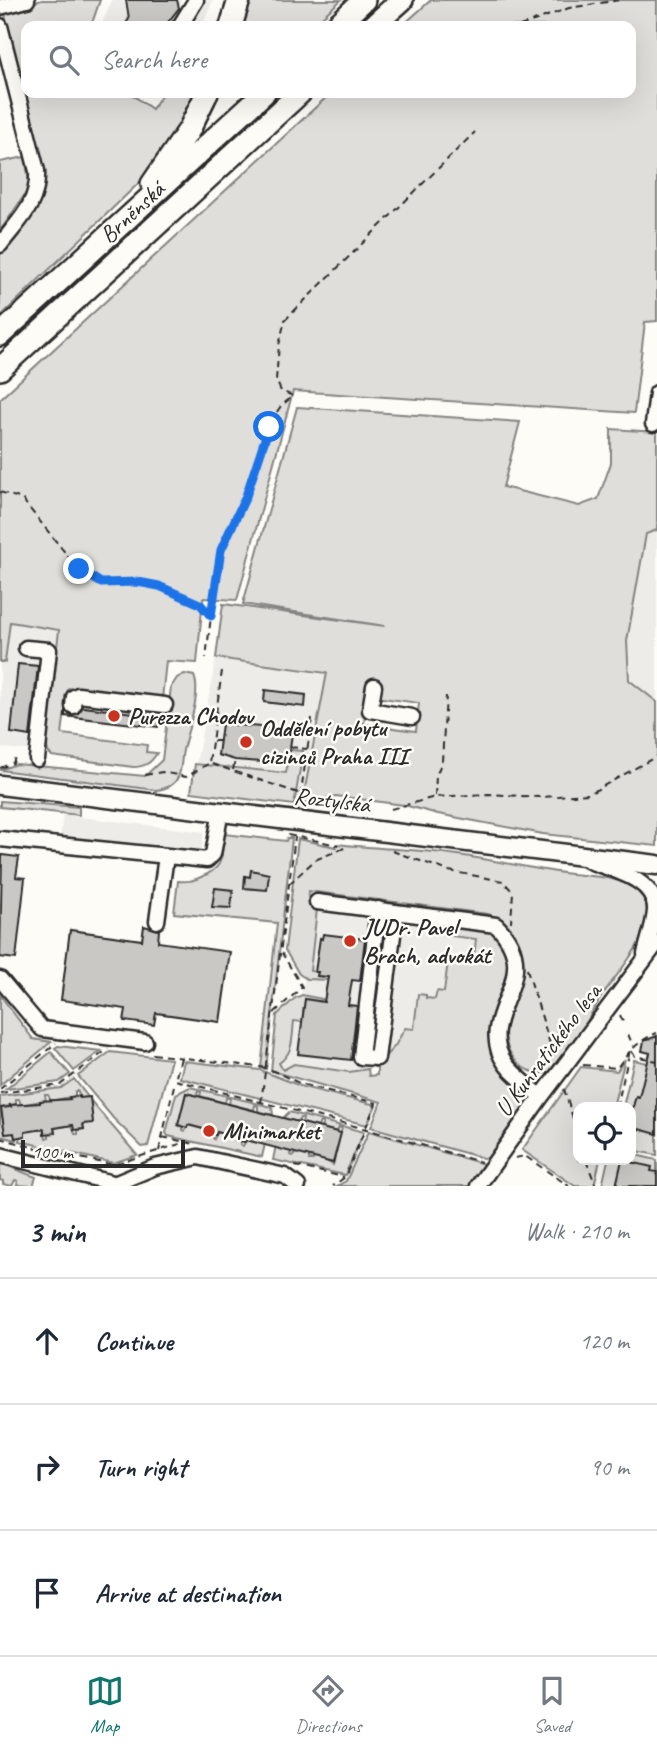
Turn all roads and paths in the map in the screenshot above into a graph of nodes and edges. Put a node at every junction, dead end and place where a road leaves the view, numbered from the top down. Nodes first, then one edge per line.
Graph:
1 (27, 0) edge
2 (196, 0) edge
3 (239, 0) edge
4 (364, 0) edge
5 (402, 0) edge
6 (620, 0) edge
7 (0, 7) edge
8 (183, 21) edge
9 (232, 21) edge
10 (341, 21) edge
11 (379, 21) edge
12 (534, 21) edge
13 (0, 26) edge
14 (204, 98) edge
15 (259, 98) edge
16 (295, 98) edge
17 (475, 132) dead end
18 (126, 220) junction
19 (0, 245) edge
20 (0, 335) edge
21 (0, 369) edge
22 (657, 393) edge
23 (653, 424) dead end
24 (0, 492) edge
25 (211, 616) junction
26 (26, 648) dead end
27 (206, 657) dead end
28 (222, 671) dead end
29 (374, 686) dead end
30 (446, 696) dead end
31 (165, 705) dead end
32 (73, 706) dead end
33 (215, 716) junction
34 (412, 717) dead end
35 (312, 718) dead end
36 (243, 725) dead end
37 (212, 740) junction
38 (219, 741) dead end
39 (290, 747) dead end
40 (308, 749) junction
41 (657, 756) edge
42 (15, 757) dead end
43 (37, 759) dead end
44 (235, 760) dead end
45 (209, 763) junction
46 (0, 768) edge
47 (233, 771) junction
48 (145, 775) dead end
49 (0, 785) edge
50 (301, 794) junction
51 (435, 797) junction
52 (341, 803) dead end
53 (324, 804) junction
54 (391, 809) dead end
55 (220, 811) junction
56 (295, 837) dead end
57 (313, 838) dead end
58 (0, 839) edge
59 (338, 845) dead end
60 (349, 846) dead end
61 (166, 856) junction
62 (578, 856) junction
63 (657, 865) edge
64 (289, 884) junction
65 (317, 902) dead end
66 (378, 909) junction
67 (396, 912) junction
68 (157, 921) dead end
69 (657, 943) edge
70 (281, 951) junction
71 (643, 962) junction
72 (0, 979) edge
73 (273, 1014) junction
74 (657, 1033) edge
75 (628, 1034) dead end
76 (56, 1042) dead end
77 (633, 1046) junction
78 (96, 1047) dead end
79 (145, 1048) joint
80 (630, 1050) junction
81 (181, 1058) junction
82 (657, 1061) edge
83 (580, 1065) dead end
84 (267, 1068) junction
85 (559, 1073) junction
86 (175, 1080) junction
87 (0, 1091) edge
88 (541, 1097) junction
89 (618, 1102) edge
90 (261, 1104) junction
91 (573, 1118) edge
92 (366, 1129) junction
93 (0, 1138) edge
94 (186, 1142) dead end
95 (159, 1151) junction
96 (0, 1155) edge
97 (512, 1159) dead end
98 (485, 1163) dead end
99 (588, 1165) edge
100 (285, 1176) junction
101 (345, 1177) junction
102 (118, 1185) edge
103 (298, 1186) edge
104 (333, 1186) edge
105 (478, 1186) edge
106 (569, 1186) edge
107 (596, 1186) edge

1 - 7 street
2 - 8 street
3 - 9 highway
4 - 10 highway
5 - 11 highway
6 - 12 path
13 - 19 street
14 - 18 highway
15 - 18 highway, Brněnská
16 - 21 highway, Brněnská
17 - 25 path
18 - 20 highway, Brněnská
22 - 23 street
24 - 25 path
25 - 27 path
26 - 43 street
28 - 33 path
29 - 34 street
30 - 51 path
31 - 32 street
33 - 36 path
33 - 37 path
35 - 40 path
37 - 38 path
37 - 45 path
39 - 40 path
40 - 50 path
41 - 51 path
42 - 46 path
44 - 47 path
45 - 47 path
45 - 48 path
47 - 50 path
49 - 55 main road, Roztylská
50 - 53 path
50 - 53 path
51 - 54 path
52 - 53 path
55 - 61 street
55 - 62 main road, Roztylská
56 - 64 path
57 - 59 path
58 - 61 street
60 - 64 path
61 - 68 street
62 - 63 main road, Roztylská
62 - 71 street
64 - 70 path
65 - 66 street
66 - 67 street
66 - 67 street
67 - 88 street
69 - 71 street, U Kunratického lesa
70 - 73 path
70 - 73 path
71 - 85 street, U Kunratického lesa
72 - 79 street
73 - 84 path
74 - 77 path
75 - 77 path
76 - 87 path
77 - 80 path
78 - 87 path
79 - 81 path
80 - 82 path
80 - 83 path
80 - 89 path
81 - 84 path
81 - 86 path
84 - 90 path
84 - 92 path
85 - 88 street, U Kunratického lesa
85 - 91 path
86 - 90 path
86 - 95 path
88 - 105 street, U Kunratického lesa
90 - 92 path
92 - 98 path
92 - 101 path
93 - 95 path
94 - 95 path
96 - 102 street
97 - 106 path
99 - 107 path
100 - 101 path
100 - 102 street
100 - 103 street
101 - 104 path

